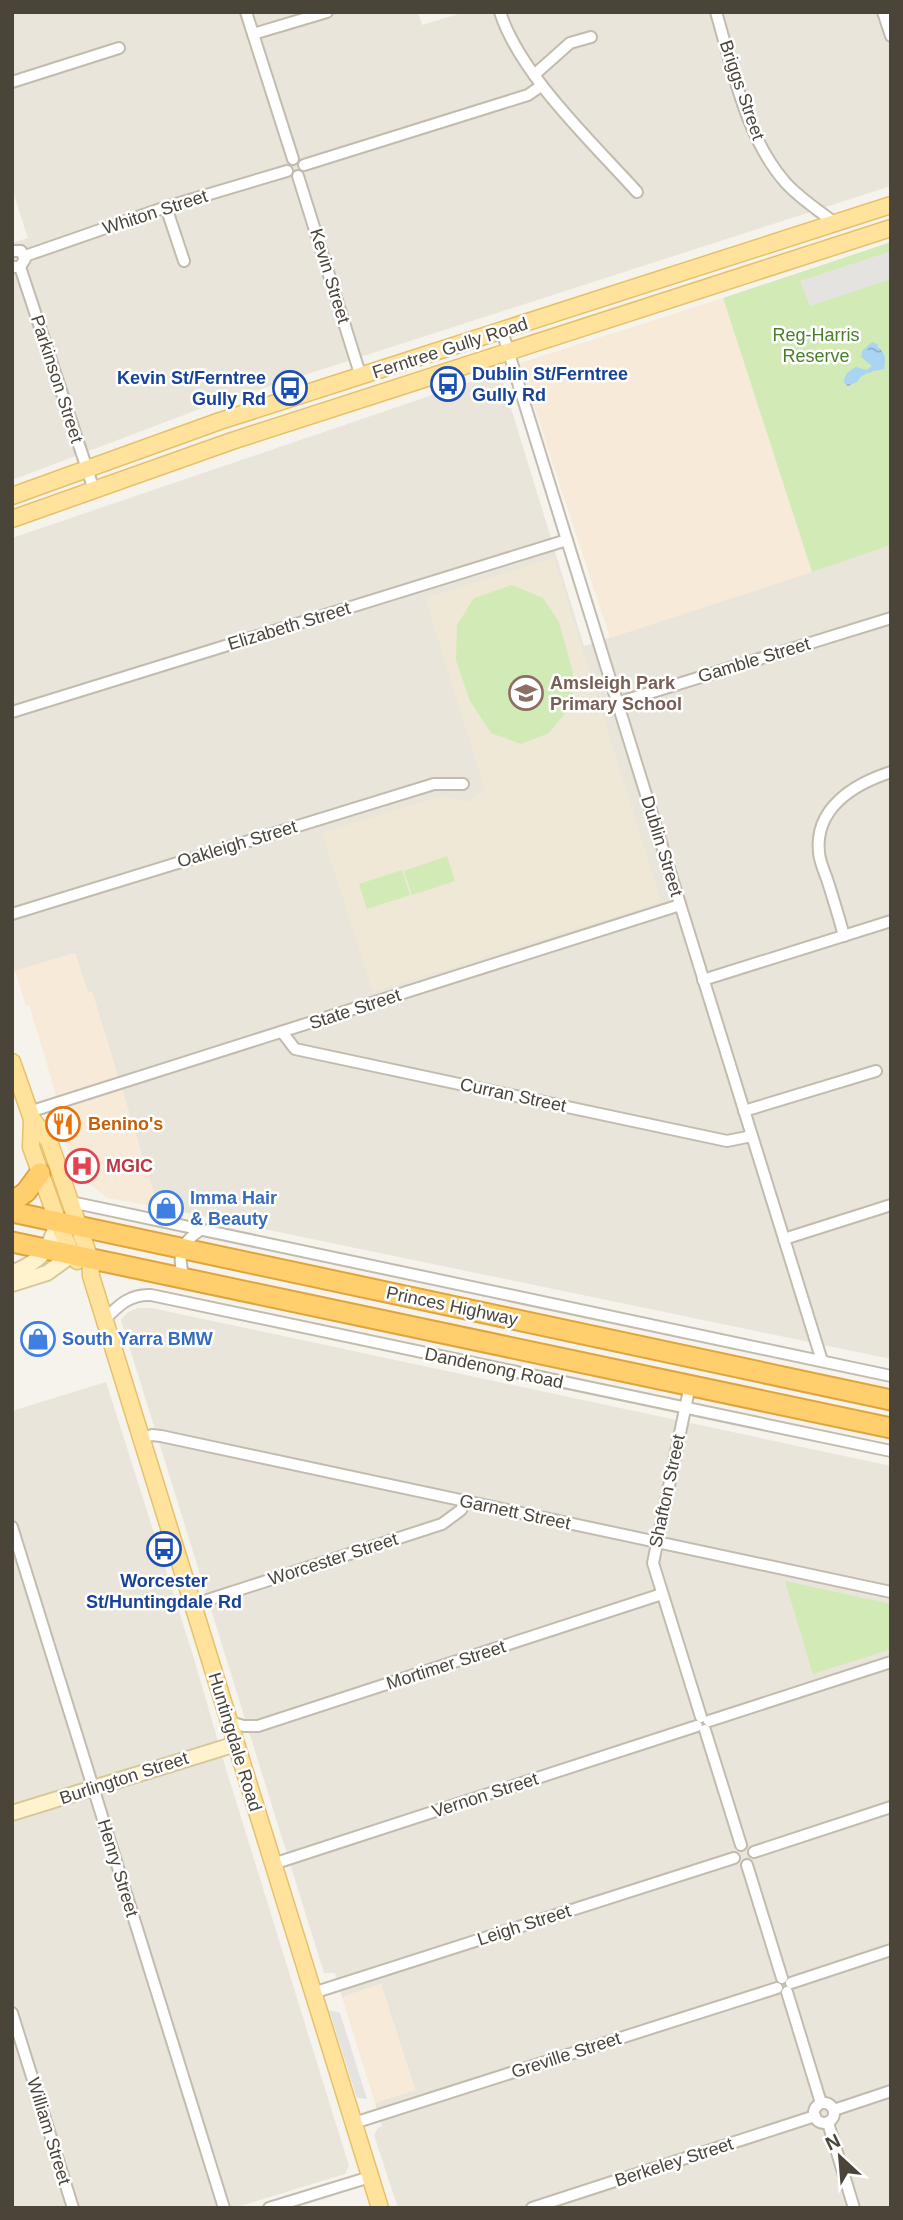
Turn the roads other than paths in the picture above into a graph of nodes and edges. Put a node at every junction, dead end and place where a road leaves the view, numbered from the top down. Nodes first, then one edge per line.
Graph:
1 (246, 12) edge
2 (327, 12) edge
3 (500, 12) edge
4 (716, 12) edge
5 (883, 12) edge
6 (253, 34) junction
7 (891, 36) edge
8 (591, 37) dead end
9 (119, 48) dead end
10 (534, 75) junction
11 (12, 82) edge
12 (541, 86) junction
13 (293, 159) junction
14 (287, 171) junction
15 (301, 171) junction
16 (637, 192) dead end
17 (891, 205) edge
18 (166, 206) junction
19 (835, 223) junction
20 (891, 228) edge
21 (13, 249) edge
22 (25, 256) junction
23 (184, 261) dead end
24 (16, 267) edge
25 (502, 331) junction
26 (509, 351) junction
27 (361, 377) junction
28 (87, 469) junction
29 (94, 490) junction
30 (12, 496) edge
31 (12, 519) edge
32 (567, 540) junction
33 (891, 618) edge
34 (617, 703) junction
35 (12, 712) edge
36 (891, 772) edge
37 (463, 784) dead end
38 (680, 905) junction
39 (12, 914) edge
40 (891, 921) edge
41 (845, 936) junction
42 (703, 980) junction
43 (282, 1032) junction
44 (12, 1062) edge
45 (876, 1071) dead end
46 (744, 1111) junction
47 (30, 1115) junction
48 (752, 1136) junction
49 (40, 1173) junction
50 (12, 1202) edge
51 (71, 1202) junction
52 (891, 1205) edge
53 (12, 1212) edge
54 (58, 1222) junction
55 (80, 1227) junction
56 (200, 1230) junction
57 (783, 1239) junction
58 (12, 1242) edge
59 (183, 1247) junction
60 (47, 1250) junction
61 (85, 1263) junction
62 (12, 1273) edge
63 (185, 1279) junction
64 (12, 1284) edge
65 (600, 1314) junction
66 (105, 1319) junction
67 (594, 1337) junction
68 (822, 1361) junction
69 (891, 1376) edge
70 (690, 1385) junction
71 (891, 1400) edge
72 (685, 1408) junction
73 (891, 1427) edge
74 (140, 1438) junction
75 (891, 1451) edge
76 (465, 1501) junction
77 (12, 1527) edge
78 (656, 1542) junction
79 (891, 1592) edge
80 (662, 1594) junction
81 (192, 1605) junction
82 (891, 1662) edge
83 (229, 1722) junction
84 (703, 1724) junction
85 (236, 1744) junction
86 (93, 1788) junction
87 (891, 1807) edge
88 (12, 1814) edge
89 (741, 1845) junction
90 (754, 1852) junction
91 (734, 1858) junction
92 (273, 1864) junction
93 (747, 1865) junction
94 (891, 1950) edge
95 (784, 1985) junction
96 (313, 1993) junction
97 (12, 2013) edge
98 (891, 2091) edge
99 (821, 2103) junction
100 (834, 2110) junction
101 (815, 2116) junction
102 (354, 2123) junction
103 (828, 2123) junction
104 (370, 2177) junction
105 (73, 2208) edge
106 (224, 2208) edge
107 (269, 2208) edge
108 (380, 2208) edge
109 (532, 2208) edge
110 (854, 2208) edge

1 - 6 street
2 - 6 street
3 - 10 street
4 - 19 street, Briggs Street
5 - 7 street
6 - 13 street
8 - 10 street
9 - 11 street
10 - 12 street
12 - 15 street
12 - 16 street
13 - 14 street
13 - 15 street
14 - 15 street
14 - 18 street, Whiton Street
15 - 27 street, Kevin Street
17 - 19 main road, Ferntree Gully Road
18 - 22 street, Whiton Street
18 - 23 street
19 - 25 main road, Ferntree Gully Road
20 - 26 main road, Ferntree Gully Road
21 - 22 street
22 - 24 street
24 - 28 street, Parkinson Street
25 - 26 street, Dublin Street
25 - 27 main road, Ferntree Gully Road
26 - 29 main road, Ferntree Gully Road
26 - 32 street, Dublin Street
27 - 28 main road, Ferntree Gully Road
28 - 29 street, Parkinson Street
28 - 30 main road, Ferntree Gully Road
29 - 31 main road, Ferntree Gully Road
32 - 34 street, Dublin Street
32 - 35 street, Elizabeth Street
33 - 34 street, Gamble Street
34 - 38 street, Dublin Street
36 - 41 street
37 - 39 street, Oakleigh Street
38 - 42 street, Dublin Street
38 - 43 street, State Street
40 - 41 street
41 - 42 street
42 - 46 street, Dublin Street
43 - 47 street, State Street
43 - 48 street, Curran Street
44 - 47 main road, Huntingdale Road
45 - 46 street
46 - 48 street, Dublin Street
47 - 49 main road, Huntingdale Road
47 - 51 main road, Huntingdale Road
48 - 57 street, Dublin Street
49 - 50 highway
49 - 54 main road, Huntingdale Road
51 - 55 main road, Huntingdale Road
51 - 56 street
52 - 57 street
53 - 54 highway, Princes Highway
54 - 55 highway, Princes Highway
54 - 60 street
54 - 61 main road, Huntingdale Road
55 - 59 highway, Princes Highway
55 - 61 main road, Huntingdale Road
56 - 59 street
56 - 65 street
57 - 68 street, Dublin Street
58 - 60 highway, Princes Highway
59 - 63 street
59 - 67 highway, Princes Highway
60 - 61 highway, Princes Highway
60 - 62 street
61 - 63 highway, Princes Highway
61 - 64 street
61 - 66 main road, Huntingdale Road
63 - 70 highway, Princes Highway
65 - 67 street
65 - 68 street
66 - 72 street, Dandenong Road
66 - 74 main road, Huntingdale Road
67 - 71 highway, Princes Highway
68 - 69 street
70 - 72 street, Shafton Street
70 - 73 highway, Princes Highway
72 - 75 street, Dandenong Road
72 - 78 street, Shafton Street
74 - 76 street, Garnett Street
74 - 81 main road, Huntingdale Road
76 - 78 street, Garnett Street
76 - 81 street, Worcester Street
77 - 86 street, Henry Street
78 - 79 street, Garnett Street
78 - 80 street, Shafton Street
80 - 83 street, Mortimer Street
80 - 84 street, Shafton Street
81 - 83 main road, Huntingdale Road
82 - 84 street, Vernon Street
83 - 85 main road, Huntingdale Road
84 - 89 street, Shafton Street
84 - 92 street, Vernon Street
85 - 86 street, Burlington Street
85 - 92 main road, Huntingdale Road
86 - 88 street, Burlington Street
86 - 106 street, Henry Street
87 - 90 street
89 - 90 street
89 - 91 street
90 - 93 street
91 - 93 street
91 - 96 street, Leigh Street
92 - 96 main road, Huntingdale Road
93 - 95 street
94 - 95 street, Greville Street
95 - 99 street
95 - 102 street, Greville Street
96 - 102 main road, Huntingdale Road
97 - 105 street, William Street
98 - 100 street
99 - 100 street
99 - 101 street
100 - 103 street
101 - 103 street
101 - 109 street, Berkeley Street
102 - 104 main road, Huntingdale Road
103 - 110 street
104 - 107 street
104 - 108 main road, Huntingdale Road

